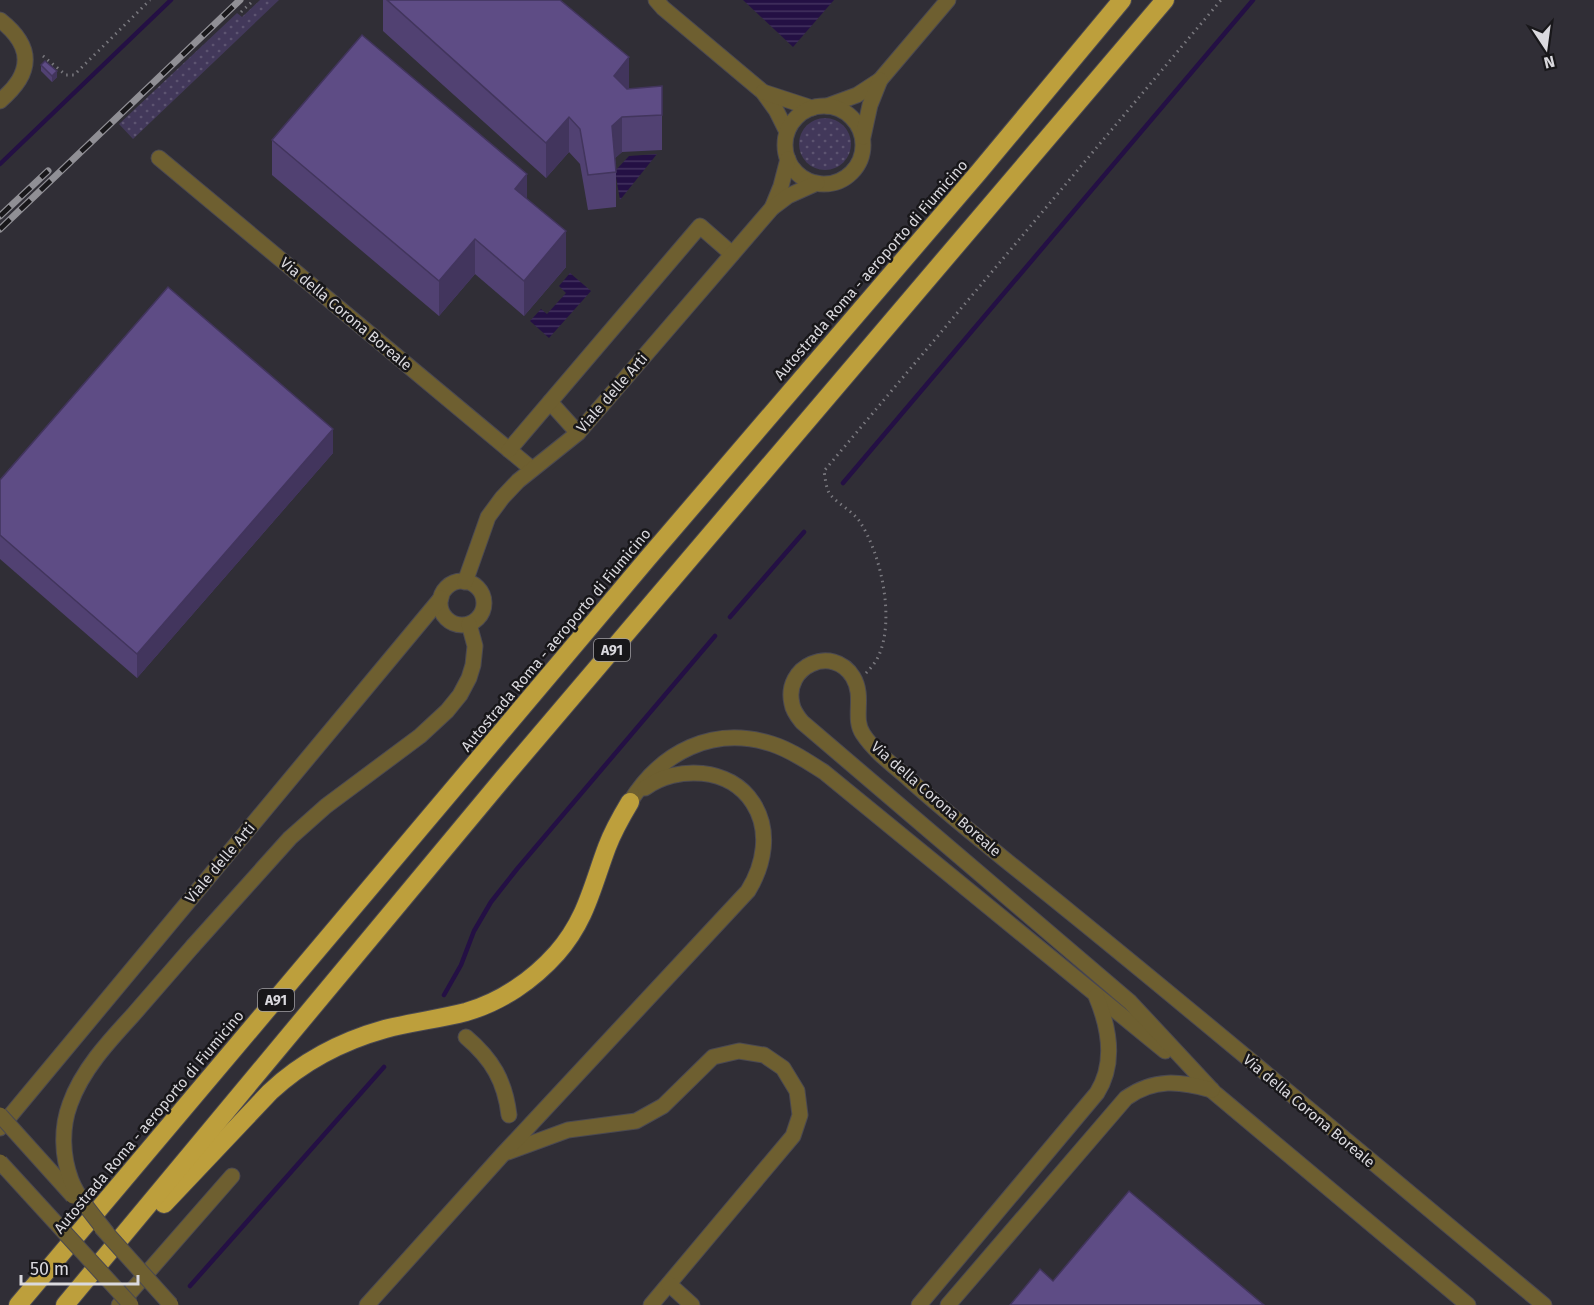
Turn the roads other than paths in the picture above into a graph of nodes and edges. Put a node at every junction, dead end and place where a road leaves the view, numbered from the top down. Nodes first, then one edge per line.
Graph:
1 (657, 0) edge
2 (948, 0) edge
3 (1122, 0) edge
4 (1165, 0) edge
5 (0, 20) edge
6 (880, 80) junction
7 (763, 92) junction
8 (0, 101) edge
9 (819, 107) junction
10 (787, 132) junction
11 (863, 139) junction
12 (159, 158) dead end
13 (788, 159) junction
14 (817, 183) junction
15 (772, 208) junction
16 (732, 254) junction
17 (550, 402) junction
18 (578, 433) junction
19 (509, 450) junction
20 (532, 470) junction
21 (465, 582) junction
22 (441, 598) junction
23 (469, 624) junction
24 (630, 802) junction
25 (1095, 993) junction
26 (466, 1037) dead end
27 (1212, 1090) junction
28 (0, 1115) edge
29 (509, 1115) dead end
30 (0, 1128) edge
31 (503, 1154) junction
32 (0, 1162) edge
33 (232, 1176) dead end
34 (107, 1233) junction
35 (669, 1284) junction
36 (18, 1305) edge
37 (66, 1305) edge
38 (119, 1305) edge
39 (131, 1305) edge
40 (171, 1305) edge
41 (367, 1305) edge
42 (651, 1305) edge
43 (692, 1305) edge
44 (919, 1305) edge
45 (948, 1305) edge
46 (1468, 1305) edge
47 (1544, 1305) edge

1 - 7 street
2 - 6 street
3 - 36 highway, Autostrada Roma - aeroporto di Fiumicino / A91
4 - 37 highway, A91
5 - 8 street
6 - 9 street
6 - 11 street
7 - 9 street
7 - 10 street
9 - 10 street
9 - 11 street
10 - 13 street
11 - 14 street
12 - 19 street, Via della Corona Boreale
13 - 14 street
13 - 15 street, Viale delle Arti
14 - 15 street, Viale delle Arti
15 - 16 street, Viale delle Arti
16 - 17 street
16 - 18 street, Viale delle Arti
17 - 18 street
17 - 19 street
18 - 20 street, Viale delle Arti
19 - 20 street, Via della Corona Boreale
20 - 21 street, Viale delle Arti
21 - 22 street, Viale delle Arti
21 - 23 street
22 - 23 street
22 - 30 street, Viale delle Arti
23 - 34 street, bridge
24 - 25 street, Via della Corona Boreale
24 - 31 street
24 - 37 highway
25 - 27 street, Via della Corona Boreale
25 - 44 street
26 - 29 street
27 - 45 street
27 - 46 street, Via della Corona Boreale
27 - 47 street, Via della Corona Boreale
28 - 34 street, bridge
31 - 35 street
31 - 41 street
32 - 39 street, bridge
33 - 38 street
34 - 40 street, bridge
35 - 42 street
35 - 43 street

